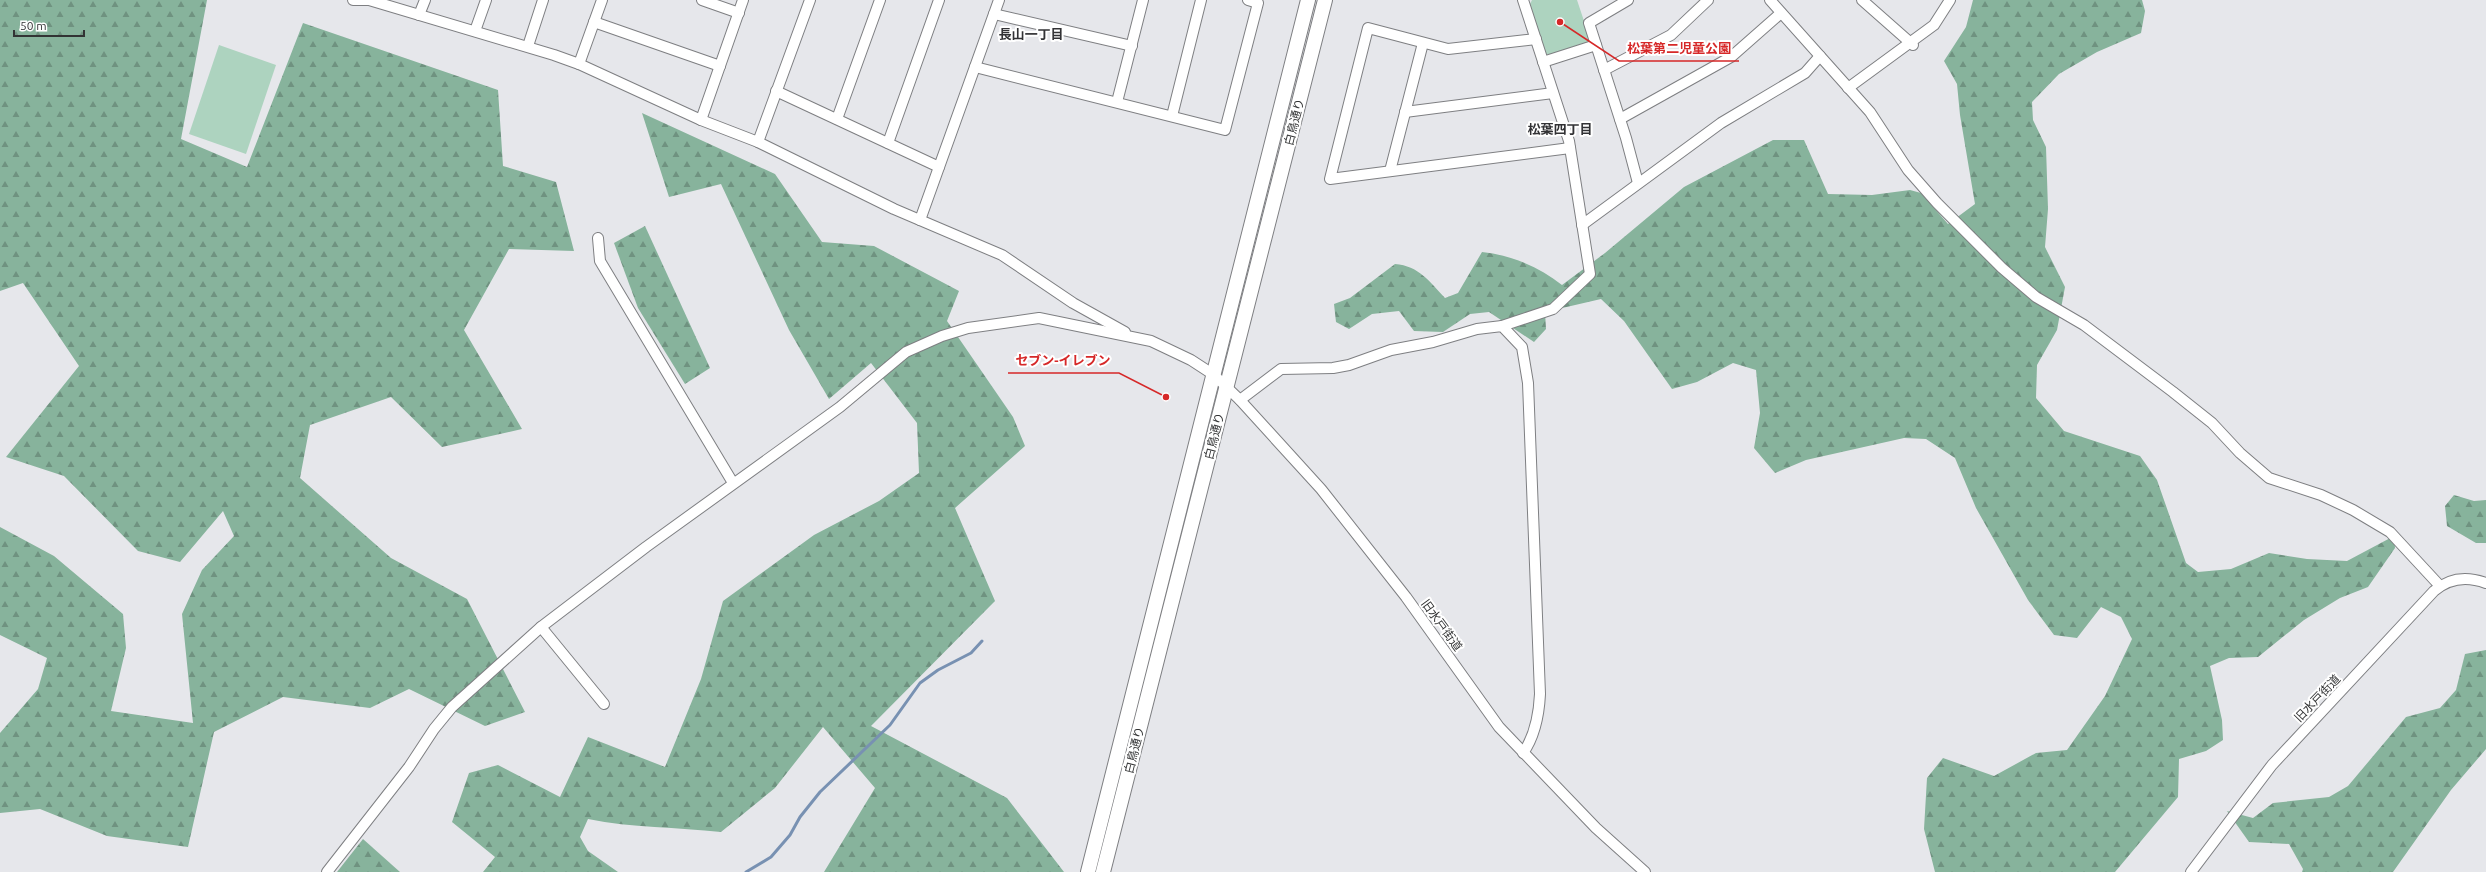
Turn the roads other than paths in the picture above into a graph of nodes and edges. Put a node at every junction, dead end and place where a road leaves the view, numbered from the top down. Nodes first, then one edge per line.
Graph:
1 (353, 0) edge
2 (369, 0) edge
3 (424, 0) edge
4 (486, 0) edge
5 (543, 0) edge
6 (602, 0) edge
7 (702, 0) edge
8 (744, 0) edge
9 (810, 0) edge
10 (880, 0) edge
11 (939, 0) edge
12 (999, 0) edge
13 (1143, 0) edge
14 (1201, 0) edge
15 (1248, 0) edge
16 (1308, 0) edge
17 (1325, 0) edge
18 (1523, 0) edge
19 (1628, 0) edge
20 (1708, 0) edge
21 (1770, 0) edge
22 (1862, 0) edge
23 (1950, 0) edge
24 (739, 13) junction
25 (1781, 13) junction
26 (994, 14) junction
27 (419, 15) junction
28 (594, 22) junction
29 (475, 31) junction
30 (1536, 39) junction
31 (1423, 43) junction
32 (1912, 44) junction
33 (528, 46) junction
34 (1132, 46) junction
35 (1596, 46) junction
36 (1820, 56) junction
37 (1543, 62) junction
38 (579, 64) junction
39 (720, 66) junction
40 (975, 67) junction
41 (1604, 70) junction
42 (1848, 88) junction
43 (776, 91) junction
44 (1553, 93) junction
45 (1117, 102) junction
46 (1405, 112) junction
47 (1172, 116) junction
48 (837, 119) junction
49 (701, 120) junction
50 (1620, 120) junction
51 (758, 142) junction
52 (888, 143) junction
53 (1570, 148) junction
54 (939, 167) junction
55 (1390, 171) junction
56 (1638, 183) junction
57 (920, 220) junction
58 (1582, 225) junction
59 (598, 238) dead end
60 (1502, 326) junction
61 (1132, 336) junction
62 (1214, 375) junction
63 (1226, 387) junction
64 (1240, 400) junction
65 (733, 483) junction
66 (2486, 583) edge
67 (2440, 586) junction
68 (542, 627) junction
69 (604, 704) dead end
70 (1523, 753) junction
71 (327, 872) edge
72 (1088, 872) edge
73 (1103, 872) edge
74 (1644, 872) edge
75 (2191, 872) edge

1 - 2 street
2 - 27 street
3 - 27 street
4 - 29 street
5 - 33 street
6 - 28 street
7 - 24 street
8 - 24 street
9 - 43 street
10 - 48 street
11 - 52 street
12 - 26 street
13 - 34 street
14 - 47 street
15 - 47 street
16 - 62 main road, 白鳥通り
17 - 63 main road, 白鳥通り
18 - 30 street
19 - 35 street
20 - 41 street
21 - 25 street
22 - 32 street
23 - 32 street
24 - 39 street
25 - 36 street
25 - 50 street
26 - 34 street
26 - 40 street
27 - 29 street
28 - 38 street
28 - 39 street
29 - 33 street
30 - 31 street
30 - 37 street
31 - 46 street
31 - 55 street
32 - 42 street
33 - 38 street
34 - 45 street
35 - 37 street
35 - 41 street
36 - 42 street
36 - 56 street
37 - 44 street
38 - 49 street
39 - 49 street
40 - 45 street
40 - 54 street
41 - 50 street
42 - 67 street
43 - 48 street
43 - 51 street
44 - 46 street
44 - 53 street
45 - 47 street
46 - 55 street
48 - 52 street
49 - 51 street
50 - 56 street
51 - 57 street
52 - 54 street
53 - 55 street
53 - 58 street
54 - 57 street
56 - 58 street
57 - 61 street
58 - 60 street
59 - 65 street
60 - 64 street
60 - 70 street
61 - 62 street, 旧水戸街道
61 - 65 street
62 - 63 street, 旧水戸街道
62 - 72 main road, 白鳥通り
63 - 64 street, 旧水戸街道
63 - 73 main road, 白鳥通り
64 - 70 street, 旧水戸街道
65 - 68 street
66 - 67 street, 旧水戸街道
67 - 75 street, 旧水戸街道
68 - 69 street
68 - 71 street
70 - 74 street, 旧水戸街道

